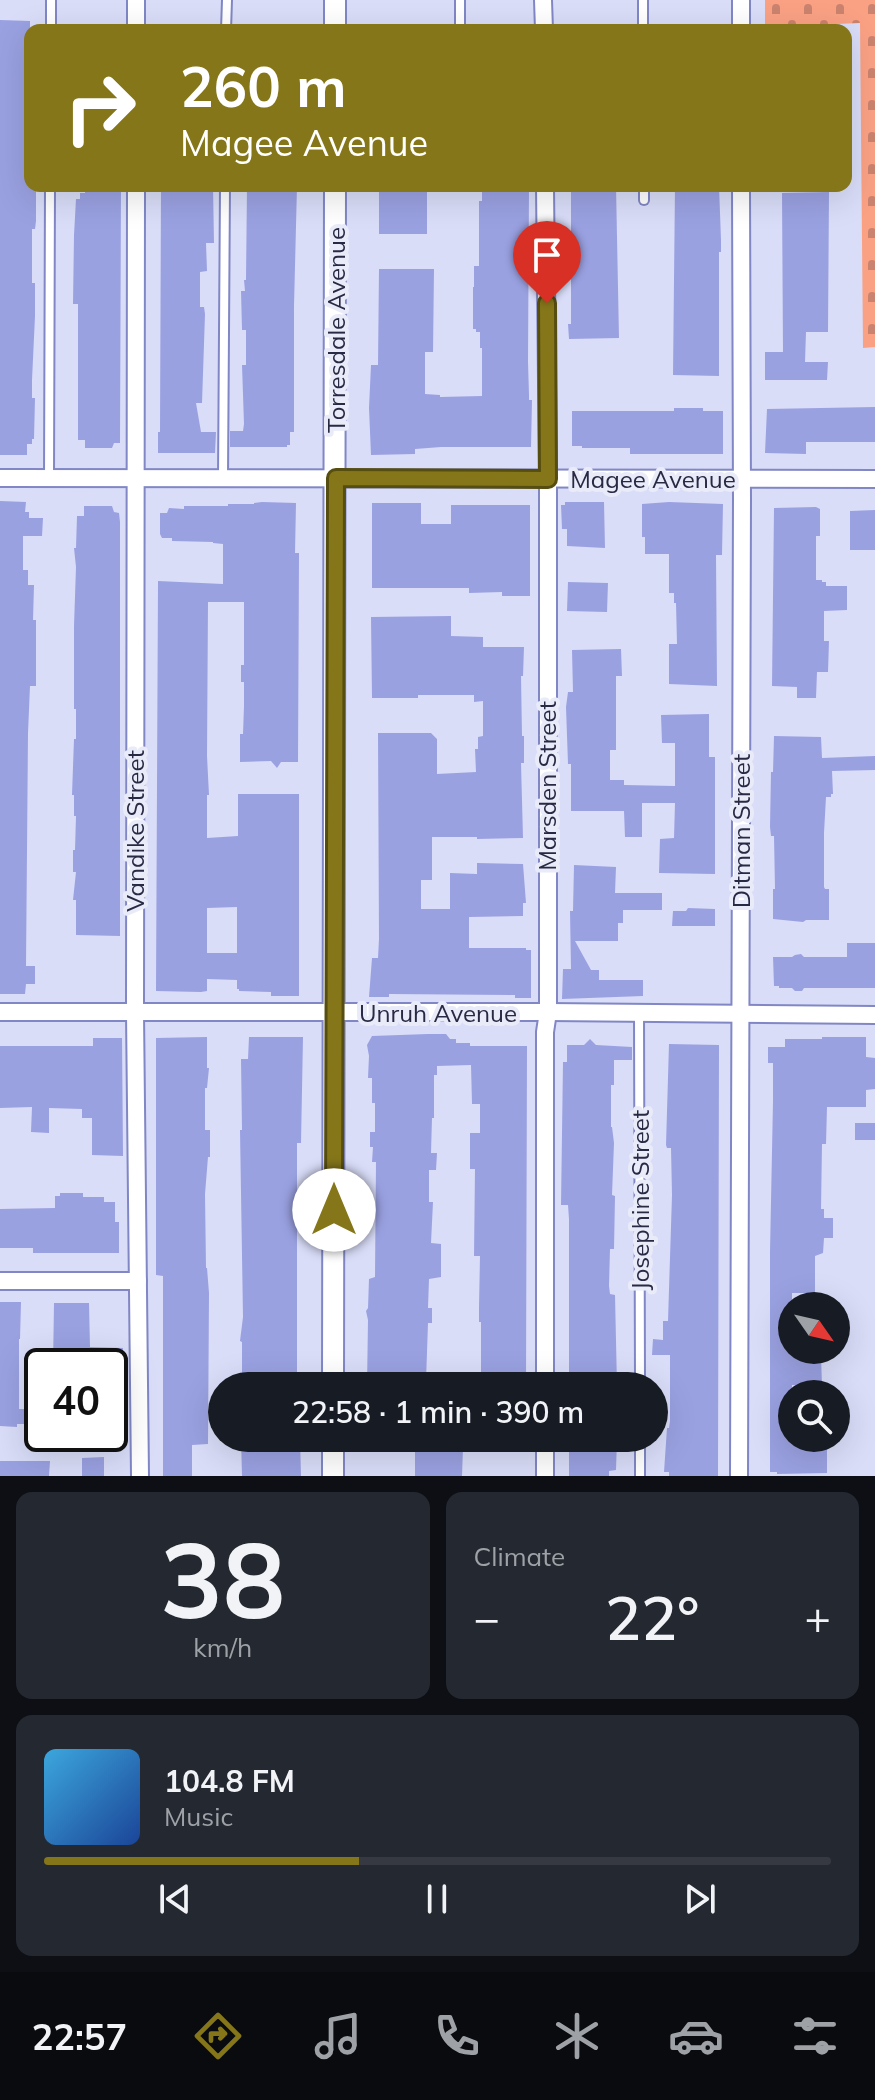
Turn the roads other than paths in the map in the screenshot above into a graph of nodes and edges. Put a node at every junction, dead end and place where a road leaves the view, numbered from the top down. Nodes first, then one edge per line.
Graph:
1 (51, 0) edge
2 (136, 0) edge
3 (227, 0) edge
4 (335, 0) edge
5 (460, 0) edge
6 (543, 0) edge
7 (643, 0) edge
8 (741, 0) edge
9 (51, 24) edge
10 (136, 24) edge
11 (226, 24) edge
12 (335, 24) edge
13 (460, 24) edge
14 (544, 24) edge
15 (643, 24) edge
16 (741, 24) edge
17 (50, 192) edge
18 (136, 192) edge
19 (225, 192) edge
20 (335, 192) edge
21 (545, 192) edge
22 (644, 192) edge
23 (741, 192) edge
24 (644, 200) dead end
25 (0, 478) edge
26 (49, 478) junction
27 (135, 478) junction
28 (223, 478) junction
29 (336, 478) junction
30 (548, 479) junction
31 (740, 479) junction
32 (875, 479) edge
33 (0, 1012) edge
34 (548, 1012) junction
35 (135, 1013) junction
36 (335, 1013) junction
37 (639, 1014) junction
38 (741, 1014) junction
39 (875, 1015) edge
40 (0, 1281) edge
41 (138, 1281) junction
42 (333, 1372) edge
43 (545, 1372) edge
44 (640, 1372) edge
45 (333, 1452) edge
46 (545, 1452) edge
47 (640, 1452) edge
48 (140, 1476) edge
49 (333, 1476) edge
50 (545, 1476) edge
51 (640, 1476) edge
52 (739, 1476) edge

1 - 9 lane
2 - 10 street
3 - 11 lane
4 - 12 street
5 - 13 lane
6 - 14 street
7 - 15 lane
8 - 16 street
17 - 26 lane
18 - 27 street, Vandike Street
19 - 28 lane
20 - 29 street, Torresdale Avenue
21 - 30 street, Marsden Street
22 - 24 lane
23 - 31 street, Ditman Street
25 - 26 street, Magee Avenue
26 - 27 street, Magee Avenue
27 - 28 street, Magee Avenue
27 - 35 street, Vandike Street
28 - 29 street, Magee Avenue
29 - 30 street, Magee Avenue
29 - 36 street, Torresdale Avenue
30 - 31 street, Magee Avenue
30 - 34 street, Marsden Street
31 - 32 street, Magee Avenue
31 - 38 street, Ditman Street
33 - 35 street, Unruh Avenue
34 - 36 street, Unruh Avenue
34 - 37 street, Unruh Avenue
34 - 43 street, Marsden Street
35 - 36 street, Unruh Avenue
35 - 41 street, Vandike Street
36 - 42 street, Torresdale Avenue
37 - 38 street, Unruh Avenue
37 - 44 lane, Josephine Street
38 - 39 street, Unruh Avenue
38 - 52 street, Ditman Street
40 - 41 street
41 - 48 street, Vandike Street
45 - 49 street
46 - 50 street
47 - 51 lane

